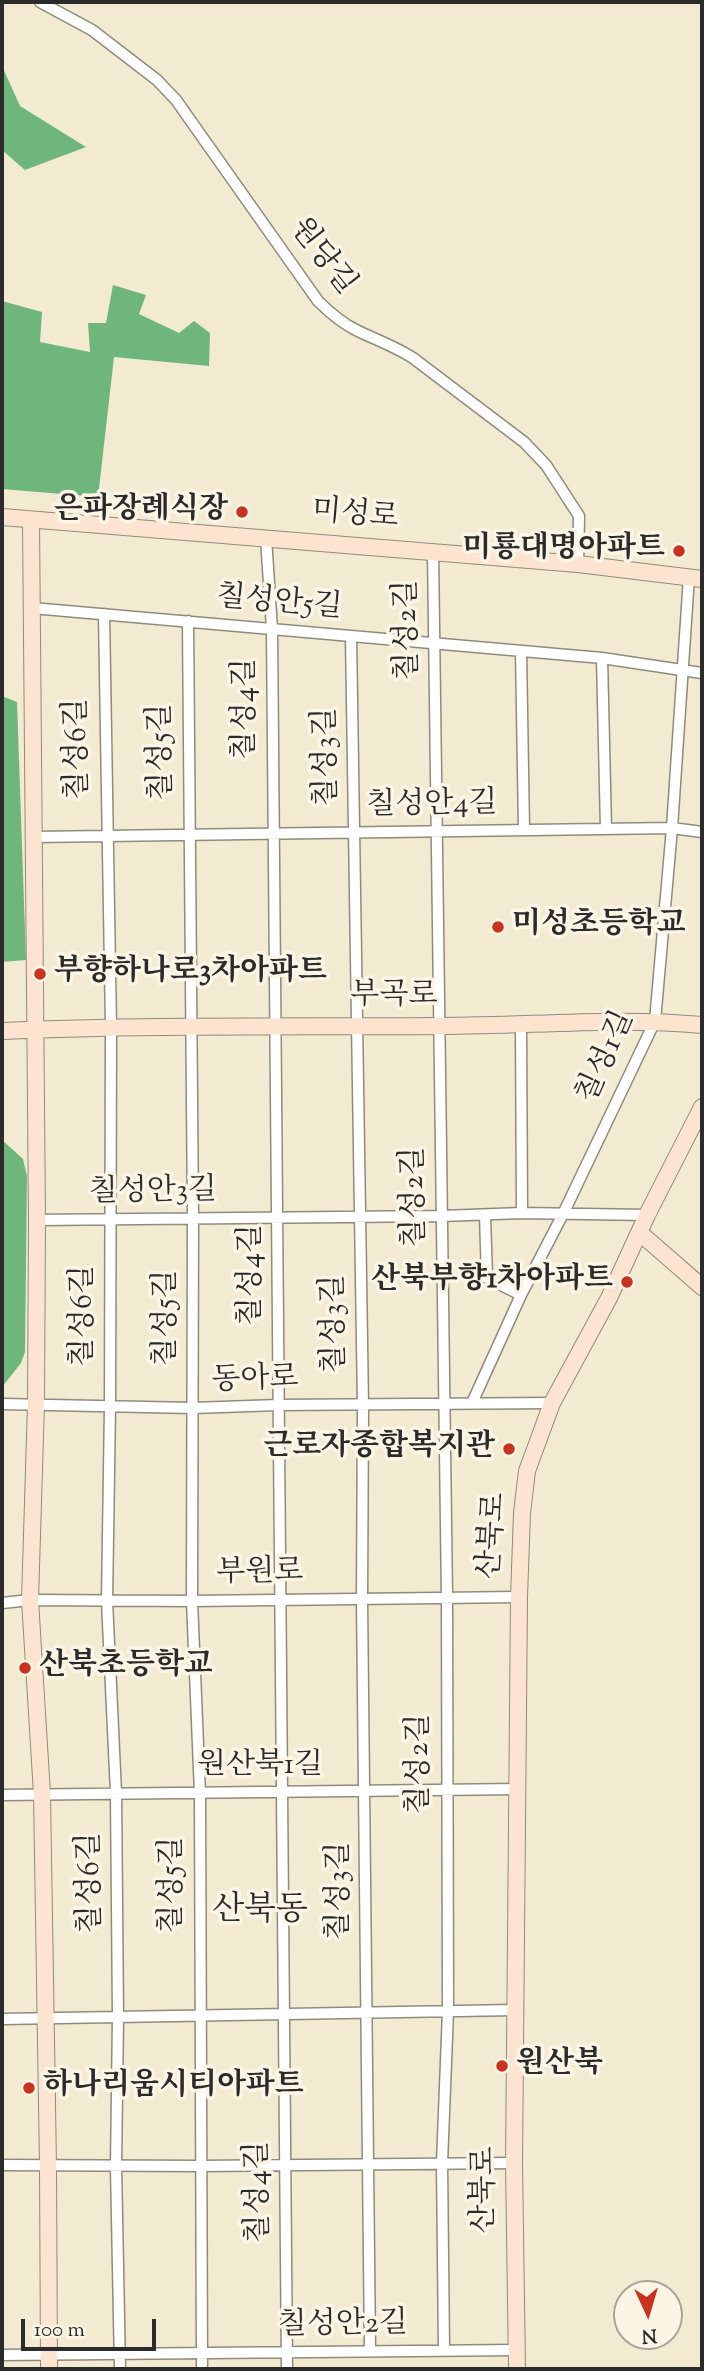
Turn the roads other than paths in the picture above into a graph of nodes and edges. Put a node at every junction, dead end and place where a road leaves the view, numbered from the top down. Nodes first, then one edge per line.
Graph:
1 (40, 2) edge
2 (2, 517) edge
3 (31, 520) junction
4 (266, 537) junction
5 (433, 551) junction
6 (578, 564) junction
7 (696, 578) edge
8 (32, 608) junction
9 (104, 614) junction
10 (188, 621) junction
11 (272, 629) junction
12 (351, 636) junction
13 (435, 643) junction
14 (521, 651) junction
15 (602, 658) junction
16 (682, 671) junction
17 (702, 673) edge
18 (672, 828) junction
19 (606, 829) junction
20 (524, 830) junction
21 (437, 831) junction
22 (355, 832) junction
23 (702, 832) edge
24 (273, 834) junction
25 (190, 835) junction
26 (106, 836) junction
27 (35, 837) junction
28 (655, 1021) junction
29 (702, 1025) edge
30 (358, 1026) junction
31 (521, 1026) junction
32 (190, 1027) junction
33 (274, 1027) junction
34 (440, 1027) junction
35 (111, 1028) junction
36 (37, 1030) junction
37 (2, 1031) edge
38 (702, 1107) edge
39 (564, 1212) junction
40 (522, 1213) junction
41 (647, 1214) junction
42 (485, 1215) junction
43 (442, 1216) junction
44 (278, 1217) junction
45 (359, 1217) junction
46 (193, 1218) junction
47 (111, 1219) junction
48 (37, 1220) junction
49 (639, 1233) junction
50 (702, 1287) edge
51 (521, 1295) junction
52 (472, 1403) junction
53 (552, 1403) junction
54 (2, 1404) edge
55 (36, 1404) junction
56 (278, 1405) junction
57 (363, 1405) junction
58 (444, 1405) junction
59 (110, 1407) junction
60 (193, 1408) junction
61 (519, 1597) junction
62 (362, 1598) junction
63 (447, 1598) junction
64 (30, 1600) junction
65 (280, 1600) junction
66 (107, 1601) junction
67 (192, 1601) junction
68 (2, 1603) edge
69 (519, 1789) junction
70 (365, 1791) junction
71 (447, 1791) junction
72 (116, 1793) junction
73 (200, 1793) junction
74 (282, 1793) junction
75 (42, 1794) junction
76 (2, 1795) edge
77 (515, 2010) junction
78 (448, 2011) junction
79 (367, 2012) junction
80 (283, 2014) junction
81 (200, 2015) junction
82 (118, 2017) junction
83 (2, 2019) edge
84 (46, 2019) junction
85 (442, 2162) junction
86 (367, 2163) junction
87 (514, 2163) junction
88 (2, 2165) edge
89 (286, 2165) junction
90 (48, 2166) junction
91 (116, 2166) junction
92 (201, 2166) junction
93 (443, 2350) junction
94 (517, 2350) junction
95 (370, 2351) junction
96 (287, 2353) junction
97 (120, 2354) junction
98 (202, 2354) junction
99 (2, 2355) edge
100 (49, 2362) edge
101 (120, 2369) edge
102 (202, 2369) edge
103 (287, 2369) edge
104 (517, 2369) edge

1 - 6 street, 원당길
2 - 3 street, 미성로
3 - 4 street, 미성로
3 - 8 street
4 - 5 street, 미성로
4 - 11 street, 칠성4길
5 - 6 street, 미성로
5 - 13 street, 칠성2길
6 - 7 street, 미성로
7 - 16 street, 칠성1길
8 - 9 street, 칠성안5길
8 - 27 street
9 - 10 street, 칠성안5길
9 - 26 street, 칠성6길
10 - 11 street, 칠성안5길
10 - 25 street, 칠성5길
11 - 12 street, 칠성안5길
11 - 24 street, 칠성4길
12 - 13 street, 칠성안5길
12 - 22 street, 칠성3길
13 - 14 street, 칠성안5길
13 - 21 street, 칠성2길
14 - 15 street, 칠성안5길
14 - 20 street
15 - 16 street, 칠성안5길
15 - 19 street
16 - 17 street, 칠성안5길
16 - 18 street, 칠성1길
18 - 19 street, 칠성안4길
18 - 23 street, 칠성안4길
18 - 28 street, 칠성1길
19 - 20 street, 칠성안4길
20 - 21 street, 칠성안4길
21 - 22 street, 칠성안4길
21 - 34 street, 칠성2길
22 - 24 street, 칠성안4길
22 - 30 street, 칠성3길
24 - 25 street, 칠성안4길
24 - 33 street, 칠성4길
25 - 26 street, 칠성안4길
25 - 32 street, 칠성5길
26 - 27 street, 칠성안4길
26 - 35 street, 칠성6길
27 - 36 street
28 - 29 street, 부곡로
28 - 31 street, 부곡로
28 - 39 street, 칠성1길
30 - 33 street, 부곡로
30 - 34 street, 부곡로
30 - 45 street, 칠성3길
31 - 34 street, 부곡로
31 - 40 street
32 - 33 street, 부곡로
32 - 35 street, 부곡로
32 - 46 street, 칠성5길
33 - 44 street, 칠성4길
34 - 43 street, 칠성2길
35 - 36 street, 부곡로
35 - 47 street, 칠성6길
36 - 37 street, 부곡로
36 - 48 street
38 - 41 street, 산북로
39 - 40 street, 칠성안3길
39 - 41 street, 칠성안3길
39 - 51 street, 칠성1길
40 - 42 street, 칠성안3길
41 - 49 street, 산북로
42 - 43 street, 칠성안3길
42 - 51 street
43 - 45 street, 칠성안3길
43 - 58 street, 칠성2길
44 - 45 street, 칠성안3길
44 - 46 street, 칠성안3길
44 - 56 street, 칠성4길
45 - 57 street, 칠성3길
46 - 47 street, 칠성안3길
46 - 60 street, 칠성5길
47 - 48 street, 칠성안3길
47 - 59 street, 칠성6길
48 - 55 street
49 - 50 street
49 - 53 street, 산북로
51 - 52 street, 칠성1길
52 - 53 street, 동아로
52 - 58 street, 동아로
53 - 61 street, 산북로
54 - 55 street, 동아로
55 - 59 street, 동아로
55 - 64 street
56 - 57 street, 동아로
56 - 60 street, 동아로
56 - 65 street, 칠성4길
57 - 58 street, 동아로
57 - 62 street, 칠성3길
58 - 63 street, 칠성2길
59 - 60 street, 동아로
59 - 66 street, 칠성6길
60 - 67 street, 칠성5길
61 - 63 street, 부원로
61 - 69 street, 산북로
62 - 63 street, 부원로
62 - 65 street, 부원로
62 - 70 street, 칠성3길
63 - 71 street, 칠성2길
64 - 66 street, 부원로
64 - 68 street, 부원로
64 - 75 street
65 - 67 street, 부원로
65 - 74 street, 칠성4길
66 - 67 street, 부원로
66 - 72 street, 칠성6길
67 - 73 street, 칠성5길
69 - 71 street, 원산북1길
69 - 77 street, 산북로
70 - 71 street, 원산북1길
70 - 74 street, 원산북1길
70 - 79 street, 칠성3길
71 - 78 street, 칠성2길
72 - 73 street, 원산북1길
72 - 75 street, 원산북1길
72 - 82 street, 칠성6길
73 - 74 street, 원산북1길
73 - 81 street, 칠성5길
74 - 80 street, 칠성4길
75 - 76 street, 원산북1길
75 - 84 street
77 - 78 street
77 - 87 street, 산북로
78 - 79 street
78 - 85 street, 칠성2길
79 - 80 street
79 - 86 street, 칠성3길
80 - 81 street
80 - 89 street, 칠성4길
81 - 82 street
81 - 92 street, 칠성5길
82 - 84 street
82 - 91 street, 칠성6길
83 - 84 street
84 - 90 street
85 - 86 street
85 - 87 street
85 - 93 street, 칠성2길
86 - 89 street
86 - 95 street, 칠성3길
87 - 94 street, 산북로
88 - 90 street
89 - 92 street
89 - 96 street, 칠성4길
90 - 91 street
90 - 100 street
91 - 92 street
91 - 97 street, 칠성6길
92 - 98 street, 칠성5길
93 - 94 street, 칠성안2길
93 - 95 street, 칠성안2길
94 - 104 street, 산북로
95 - 96 street, 칠성안2길
96 - 98 street, 칠성안2길
96 - 103 street, 칠성4길
97 - 98 street, 칠성안2길
97 - 100 street, 칠성안2길
97 - 101 street, 칠성6길
98 - 102 street, 칠성5길
99 - 100 street, 칠성안2길

